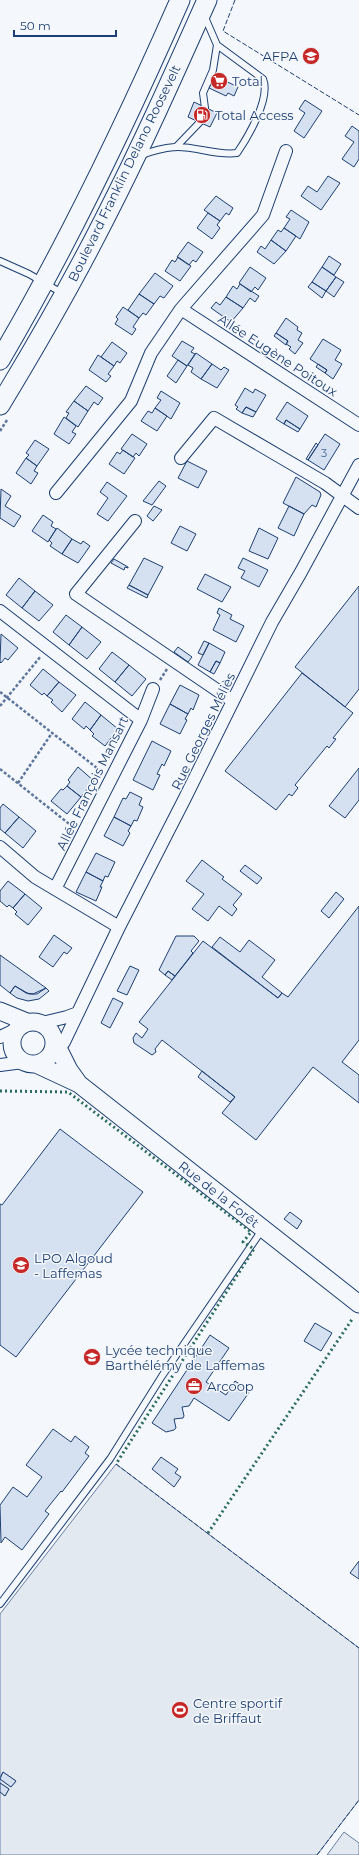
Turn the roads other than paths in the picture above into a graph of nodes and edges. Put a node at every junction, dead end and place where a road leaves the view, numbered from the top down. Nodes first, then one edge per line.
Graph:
1 (180, 0) edge
2 (204, 6) edge
3 (217, 45) junction
4 (205, 108) dead end
5 (200, 122) dead end
6 (176, 147) junction
7 (286, 151) dead end
8 (135, 158) junction
9 (0, 261) edge
10 (44, 282) junction
11 (64, 294) junction
12 (181, 309) junction
13 (0, 360) edge
14 (0, 405) edge
15 (359, 425) edge
16 (181, 458) dead end
17 (359, 465) edge
18 (56, 493) dead end
19 (341, 496) junction
20 (359, 508) edge
21 (135, 521) dead end
22 (0, 612) edge
23 (153, 689) road end
24 (233, 701) junction
25 (141, 720) junction
26 (0, 847) edge
27 (55, 889) junction
28 (119, 927) junction
29 (0, 1011) edge
30 (78, 1012) junction
31 (14, 1031) edge
32 (44, 1055) junction
33 (0, 1065) edge
34 (79, 1084) junction
35 (263, 1229) junction
36 (359, 1304) edge
37 (0, 1604) edge

1 - 10 main road, Boulevard Franklin Delano Roosevelt
2 - 3 lane
2 - 8 main road, Boulevard Franklin Delano Roosevelt
3 - 4 lane
3 - 6 lane
5 - 6 lane
6 - 8 lane
7 - 12 street
8 - 11 main road, Boulevard Franklin Delano Roosevelt
9 - 10 lane
10 - 11 lane
10 - 13 main road, Boulevard Franklin Delano Roosevelt
11 - 14 main road, Boulevard Franklin Delano Roosevelt
12 - 15 street, Allée Eugène Poitoux
12 - 18 street
16 - 19 street
17 - 19 street, Rue Georges Méliès
19 - 20 street
19 - 24 street, Rue Georges Méliès
21 - 24 street
22 - 25 street, Allée François Mansart
23 - 25 street
24 - 28 street, Rue Georges Méliès
25 - 27 street, Allée François Mansart
26 - 27 street
27 - 28 street
28 - 30 street, Rue Georges Méliès
29 - 31 street
30 - 31 street
30 - 32 street, Rue Georges Méliès
31 - 32 street
31 - 32 street
32 - 33 street
32 - 34 street, Rue de la Forêt
32 - 34 street, Rue de la Forêt
34 - 35 street, Rue de la Forêt
35 - 36 street, Rue de la Forêt
35 - 37 lane

